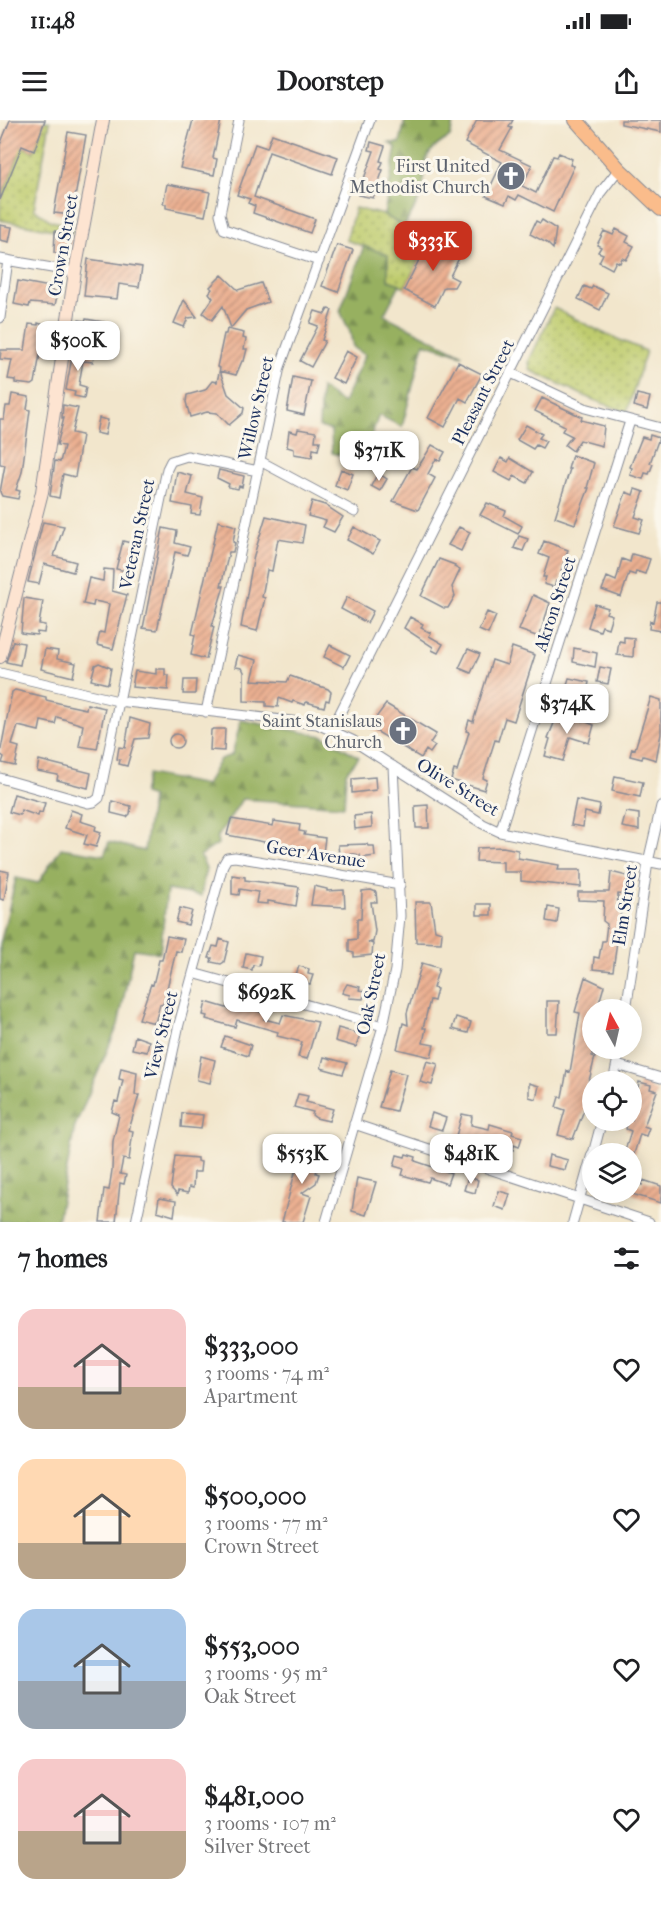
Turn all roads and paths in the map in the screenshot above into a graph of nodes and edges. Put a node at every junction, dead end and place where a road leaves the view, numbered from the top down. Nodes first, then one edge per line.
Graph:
1 (103, 120) edge
2 (239, 120) edge
3 (370, 120) edge
4 (576, 120) edge
5 (618, 169) junction
6 (661, 208) edge
7 (4, 259) edge
8 (319, 261) junction
9 (75, 272) junction
10 (0, 318) edge
11 (511, 373) junction
12 (630, 421) junction
13 (661, 428) edge
14 (259, 466) junction
15 (356, 512) dead end
16 (0, 657) edge
17 (0, 673) edge
18 (118, 701) junction
19 (206, 712) junction
20 (332, 729) junction
21 (393, 766) junction
22 (0, 778) edge
23 (661, 806) edge
24 (500, 832) junction
25 (227, 858) joint
26 (648, 862) junction
27 (661, 864) edge
28 (400, 885) junction
29 (194, 972) junction
30 (628, 999) edge
31 (383, 1026) junction
32 (618, 1059) edge
33 (617, 1065) junction
34 (616, 1071) edge
35 (661, 1078) edge
36 (354, 1124) junction
37 (582, 1192) edge
38 (580, 1199) junction
39 (136, 1222) edge
40 (326, 1222) edge
41 (573, 1222) edge
42 (649, 1222) edge

1 - 9 street, Crown Street
2 - 8 street
3 - 8 street, Willow Street
4 - 5 main road
5 - 6 main road
5 - 11 street, Pleasant Street
7 - 9 street
7 - 10 street
8 - 14 street, Willow Street
9 - 16 street, Crown Street
11 - 12 street
11 - 20 street, Pleasant Street
12 - 13 street
12 - 24 street, Akron Street
14 - 15 street
14 - 18 street, Veteran Street
14 - 19 street, Willow Street
17 - 18 street, Olive Street
18 - 19 street, Olive Street
18 - 22 street
19 - 20 street, Olive Street
20 - 21 street, Olive Street
21 - 24 street, Olive Street
21 - 28 street, Oak Street
23 - 26 street, Elm Street
24 - 26 street, Olive Street
25 - 28 street, Geer Avenue
25 - 29 street, View Street
26 - 27 street, Olive Street
26 - 30 street, Elm Street
28 - 31 street, Oak Street
29 - 31 street
29 - 39 street, View Street
31 - 36 street, Oak Street
32 - 33 street
33 - 34 street
33 - 35 street
36 - 38 street
36 - 40 street, Oak Street
37 - 38 street
38 - 41 street
38 - 42 street

